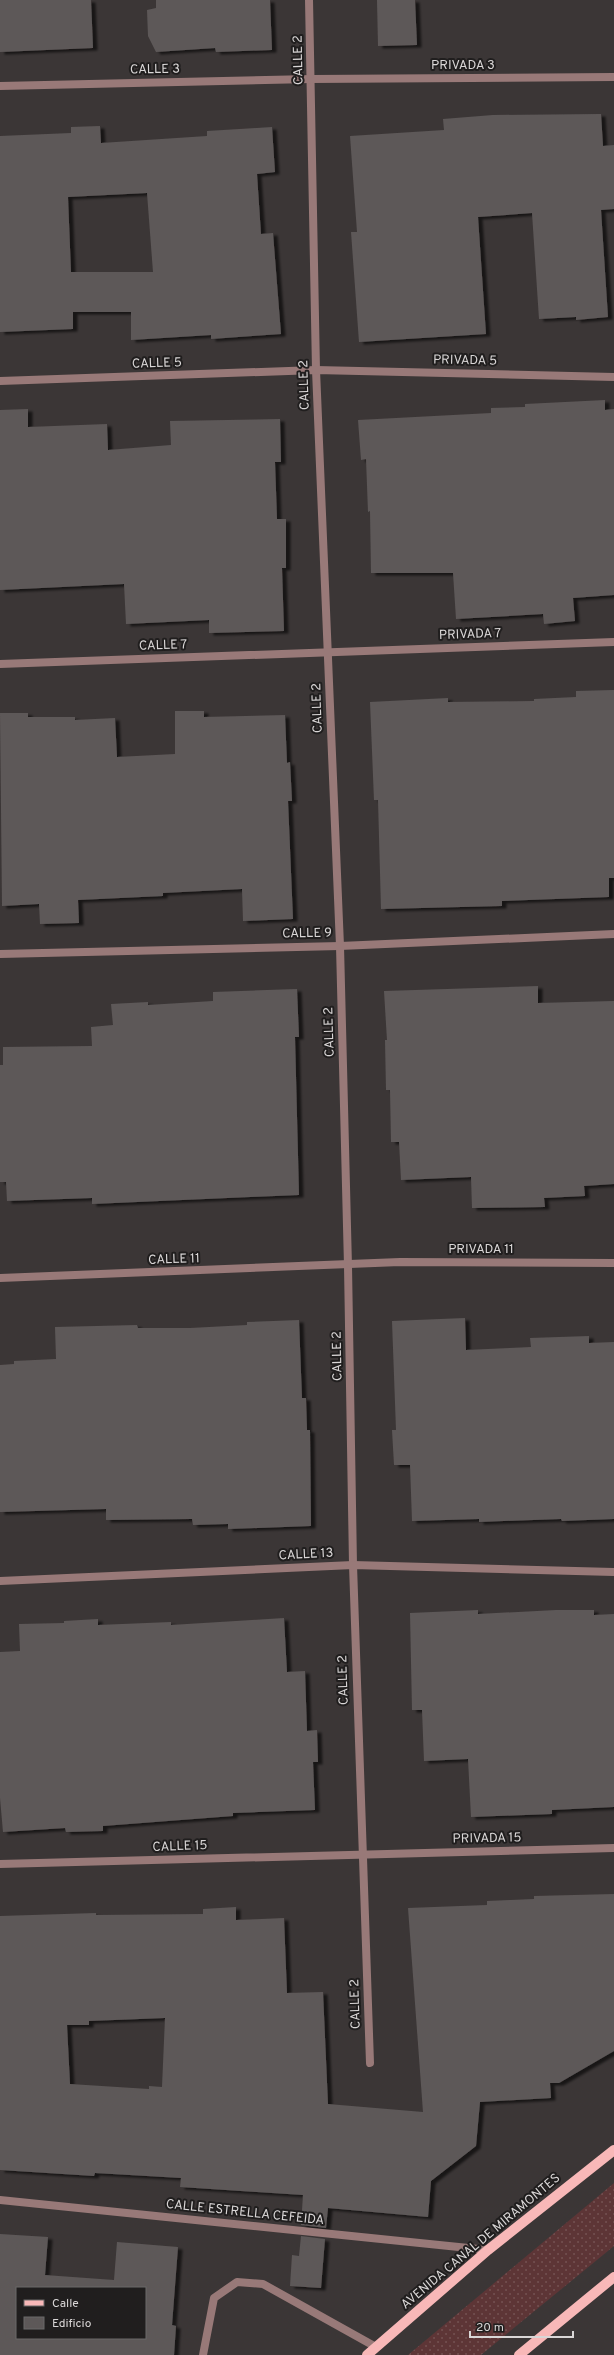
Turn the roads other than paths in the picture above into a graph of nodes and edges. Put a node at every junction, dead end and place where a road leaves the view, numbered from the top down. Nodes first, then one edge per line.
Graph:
1 (309, 0) edge
2 (614, 77) edge
3 (311, 79) junction
4 (0, 86) edge
5 (316, 370) junction
6 (614, 377) edge
7 (0, 381) edge
8 (614, 642) edge
9 (328, 652) junction
10 (0, 664) edge
11 (614, 934) edge
12 (340, 946) junction
13 (0, 954) edge
14 (614, 1263) edge
15 (348, 1266) junction
16 (0, 1278) edge
17 (353, 1565) junction
18 (614, 1572) edge
19 (0, 1581) edge
20 (614, 1848) edge
21 (362, 1854) junction
22 (0, 1864) edge
23 (370, 2063) dead end
24 (614, 2150) edge
25 (0, 2200) edge
26 (488, 2250) junction
27 (614, 2278) edge
28 (376, 2347) junction
29 (203, 2355) edge
30 (367, 2355) edge
31 (519, 2355) edge

1 - 3 street, CALLE 2
2 - 3 street, PRIVADA 3
3 - 4 street, CALLE 3
3 - 5 street, CALLE 2
5 - 6 street, PRIVADA 5
5 - 7 street, CALLE 5
5 - 9 street, CALLE 2
8 - 9 street, PRIVADA 7
9 - 10 street, CALLE 7
9 - 12 street, CALLE 2
11 - 12 street, CALLE 9
12 - 13 street, CALLE 9
12 - 15 street, CALLE 2
14 - 15 street, PRIVADA 11
15 - 16 street, CALLE 11
15 - 17 street, CALLE 2
17 - 18 street, CALLE 13
17 - 19 street, CALLE 13
17 - 21 street, CALLE 2
20 - 21 street, PRIVADA 15
21 - 22 street, CALLE 15
21 - 23 street, CALLE 2
24 - 26 main road, AVENIDA CANAL DE MIRAMONTES
25 - 26 street, CALLE ESTRELLA CEFEIDA
26 - 28 main road, AVENIDA CANAL DE MIRAMONTES
27 - 31 main road
28 - 29 street
28 - 30 main road, AVENIDA CANAL DE MIRAMONTES

